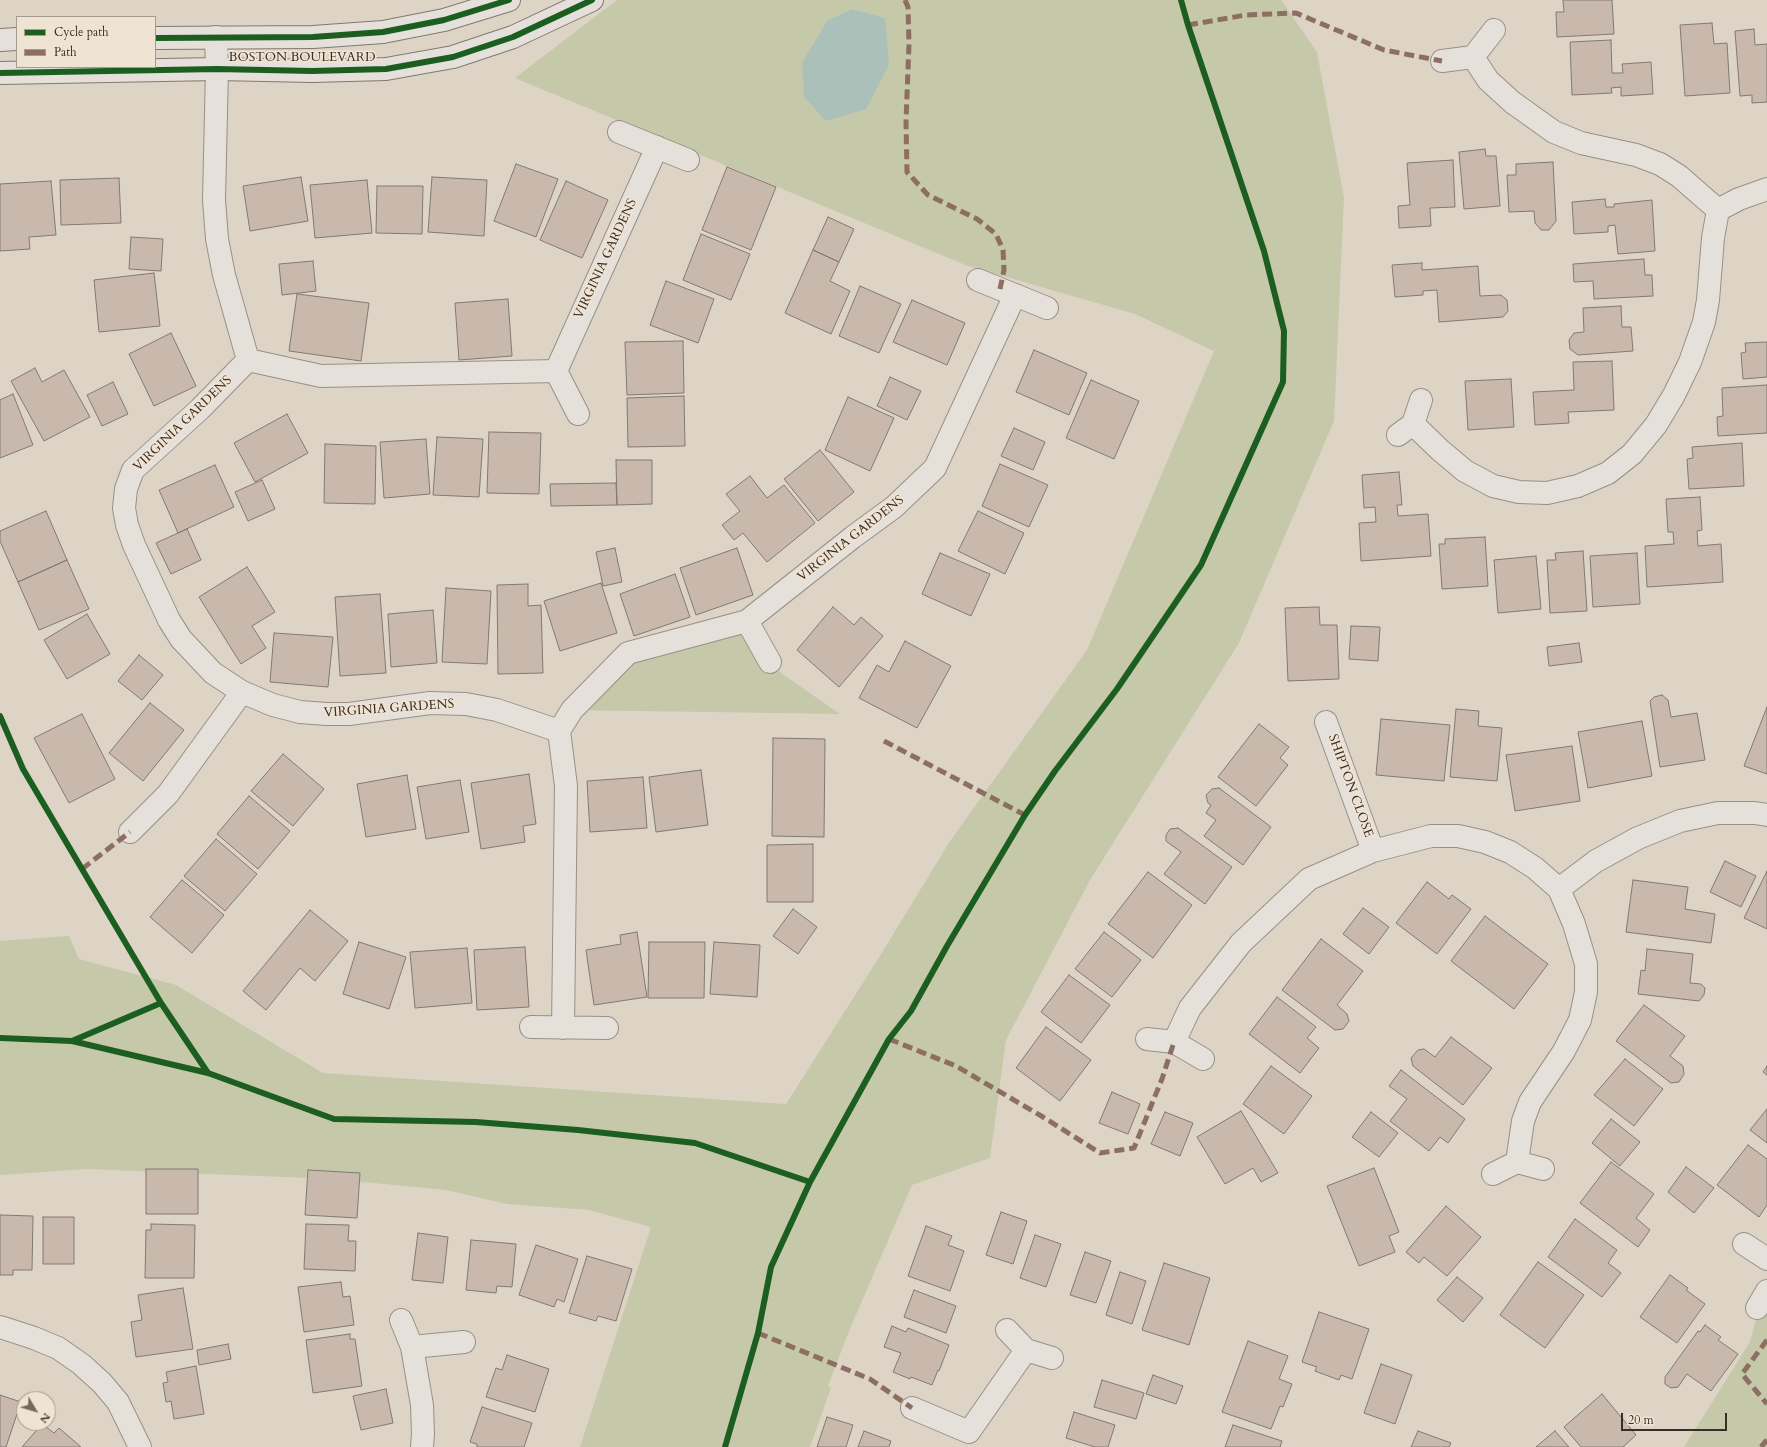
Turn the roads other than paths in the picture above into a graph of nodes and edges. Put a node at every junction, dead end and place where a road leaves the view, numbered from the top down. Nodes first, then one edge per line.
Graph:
1 (509, 0) edge
2 (592, 0) edge
3 (1494, 30) dead end
4 (216, 37) junction
5 (156, 38) edge
6 (0, 40) edge
7 (16, 40) edge
8 (1473, 57) junction
9 (1442, 60) dead end
10 (217, 69) junction
11 (0, 74) edge
12 (619, 132) dead end
13 (657, 147) junction
14 (688, 160) dead end
15 (1767, 189) edge
16 (1718, 210) junction
17 (978, 280) dead end
18 (1015, 295) junction
19 (1047, 308) dead end
20 (248, 360) junction
21 (556, 371) junction
22 (1421, 400) dead end
23 (578, 414) dead end
24 (747, 621) junction
25 (770, 662) dead end
26 (242, 692) junction
27 (1326, 722) dead end
28 (559, 731) junction
29 (1767, 815) edge
30 (130, 832) dead end
31 (1373, 851) junction
32 (1559, 889) junction
33 (531, 1027) dead end
34 (564, 1028) junction
35 (607, 1028) dead end
36 (1147, 1039) dead end
37 (1174, 1042) junction
38 (1203, 1059) dead end
39 (1517, 1162) junction
40 (1542, 1169) dead end
41 (1493, 1174) dead end
42 (1744, 1244) dead end
43 (1767, 1259) edge
44 (401, 1320) dead end
45 (0, 1327) edge
46 (1007, 1330) dead end
47 (464, 1342) dead end
48 (412, 1347) junction
49 (1026, 1350) junction
50 (1052, 1358) dead end
51 (912, 1408) dead end
52 (968, 1439) edge
53 (140, 1447) edge
54 (422, 1447) edge

1 - 4 street, BOSTON BOULEVARD
2 - 10 street, BOSTON BOULEVARD
3 - 8 street
4 - 5 street, BOSTON BOULEVARD
4 - 10 street
6 - 7 street
8 - 9 street
8 - 16 street
10 - 11 street, BOSTON BOULEVARD
10 - 20 street
12 - 13 street
13 - 14 street
13 - 21 street, VIRGINIA GARDENS
15 - 16 street
16 - 22 street
17 - 18 street
18 - 19 street
18 - 24 street, VIRGINIA GARDENS
20 - 21 street
20 - 26 street, VIRGINIA GARDENS
21 - 23 street
24 - 25 street
24 - 28 street, VIRGINIA GARDENS
26 - 28 street, VIRGINIA GARDENS
26 - 30 street
27 - 31 street, SHIPTON CLOSE
28 - 34 street
29 - 32 street
31 - 32 street, SHIPTON CLOSE
31 - 37 street, SHIPTON CLOSE
32 - 39 street, SHIPTON CLOSE
33 - 34 street
34 - 35 street
36 - 37 street
37 - 38 street
39 - 40 street
39 - 41 street
42 - 43 street
44 - 48 street
45 - 53 street
46 - 49 street
47 - 48 street
48 - 54 street
49 - 50 street
49 - 52 street
51 - 52 street

